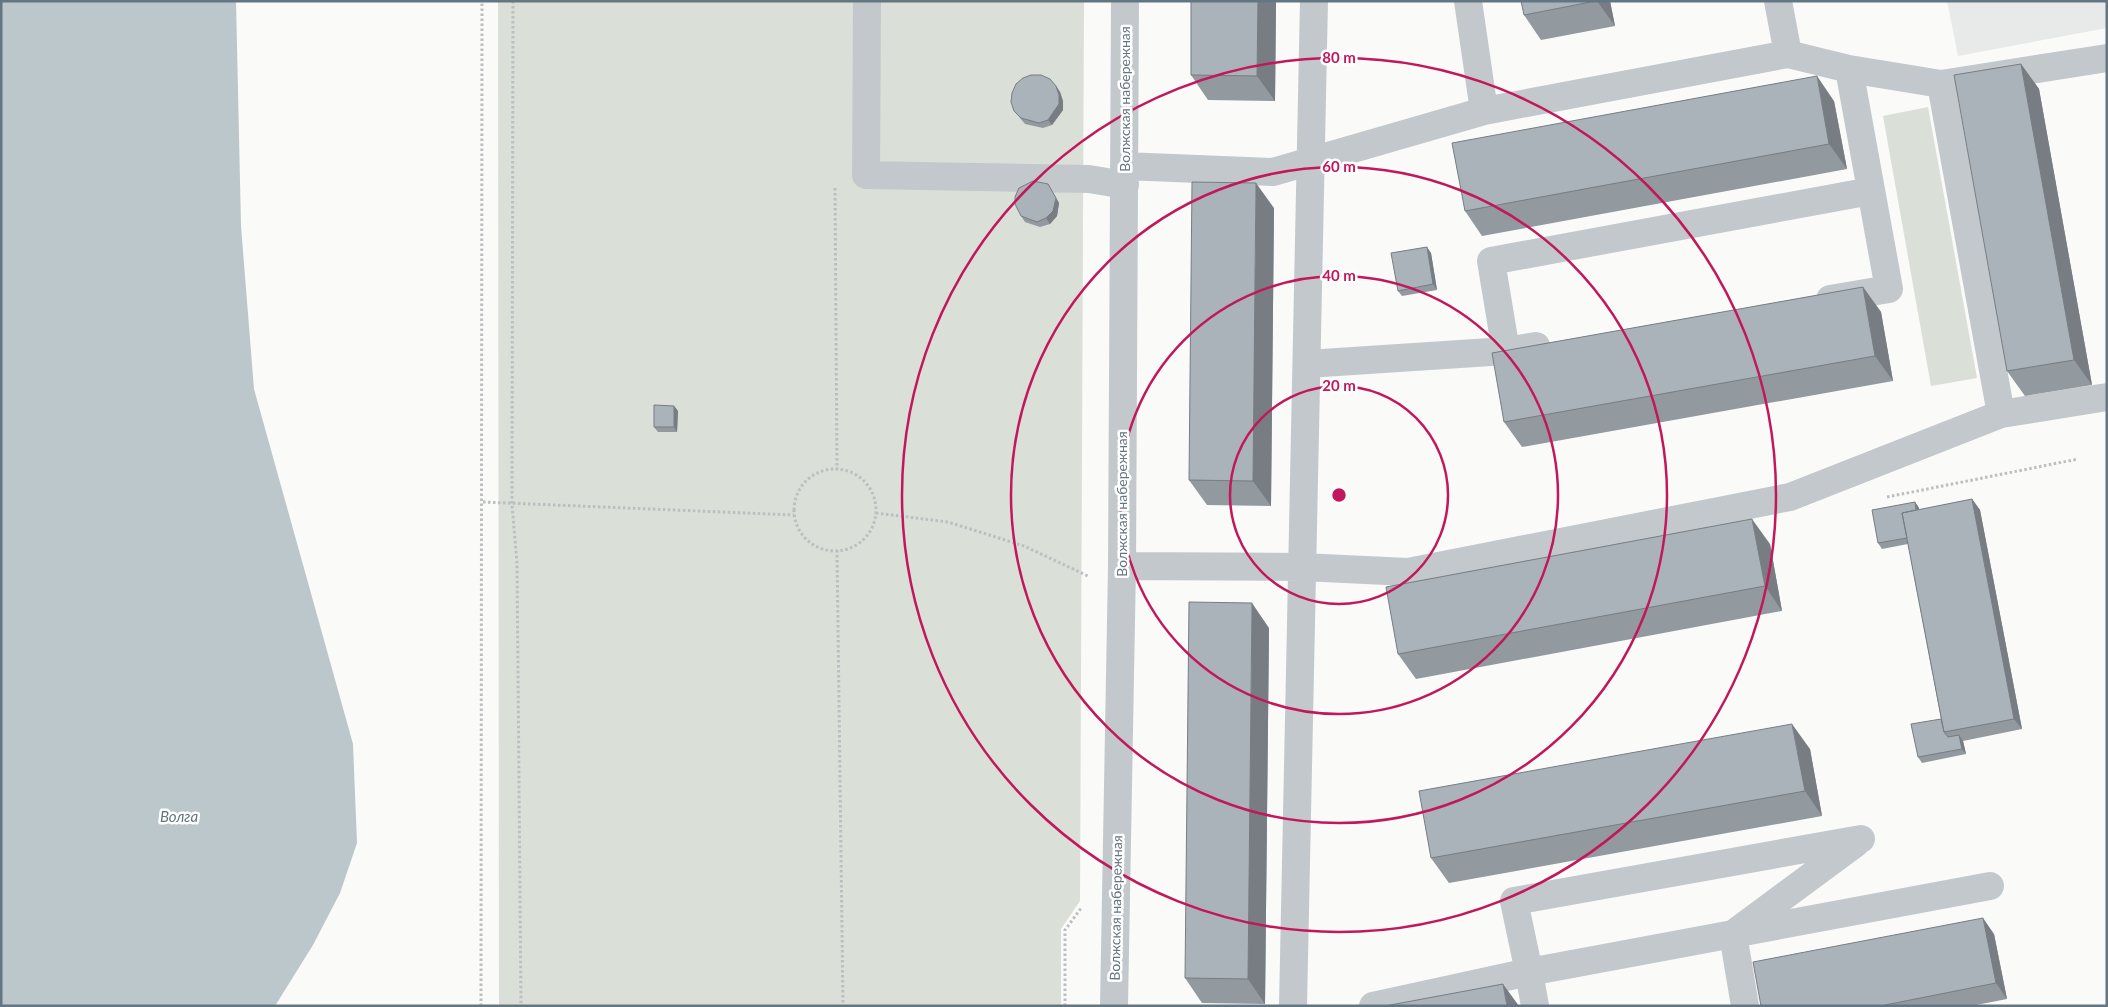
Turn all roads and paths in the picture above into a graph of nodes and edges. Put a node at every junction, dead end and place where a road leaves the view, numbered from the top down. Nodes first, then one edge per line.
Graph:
1 (482, 1) edge
2 (513, 1) edge
3 (867, 1) edge
4 (1125, 1) edge
5 (1314, 1) edge
6 (1468, 1) edge
7 (1778, 1) edge
8 (1788, 54) junction
9 (2105, 65) edge
10 (1849, 69) junction
11 (1941, 84) junction
12 (1484, 110) junction
13 (1312, 161) junction
14 (1124, 176) junction
15 (835, 185) dead end
16 (1871, 191) junction
17 (1801, 303) edge
18 (1565, 341) edge
19 (1506, 351) junction
20 (1307, 364) junction
21 (2107, 397) edge
22 (2001, 414) junction
23 (2078, 459) dead end
24 (838, 469) junction
25 (1877, 498) dead end
26 (482, 502) junction
27 (512, 505) junction
28 (876, 513) junction
29 (794, 515) junction
30 (837, 550) junction
31 (1088, 566) dead end
32 (1122, 566) junction
33 (1302, 568) junction
34 (1088, 576) junction
35 (1088, 586) dead end
36 (1990, 886) dead end
37 (1086, 901) dead end
38 (1733, 934) junction
39 (1529, 972) junction
40 (481, 1006) edge
41 (521, 1006) edge
42 (843, 1006) edge
43 (1065, 1006) edge
44 (1114, 1006) edge
45 (1293, 1006) edge
46 (1373, 1006) edge
47 (1535, 1006) edge
48 (1745, 1006) edge

1 - 26 path
2 - 27 path
3 - 14 street
4 - 14 street, Волжская набережная
5 - 13 street
6 - 12 street
7 - 8 street
8 - 10 street
8 - 12 street
9 - 11 street
10 - 11 street
10 - 16 street
11 - 22 street
12 - 13 street
13 - 14 street
13 - 20 street
14 - 32 street, Волжская набережная
15 - 24 path
16 - 17 street
16 - 19 street
18 - 19 street
19 - 20 street
20 - 33 street
21 - 22 street
22 - 33 street
23 - 25 path
24 - 28 path
24 - 29 path
26 - 27 path
26 - 40 path
27 - 29 path
27 - 41 path
28 - 30 path
28 - 34 path
29 - 30 path
30 - 42 path
31 - 34 path
32 - 33 street
32 - 44 street, Волжская набережная
33 - 45 street
34 - 35 path
36 - 38 street
37 - 43 path
38 - 39 street
38 - 39 street
38 - 48 street
39 - 46 street
39 - 47 street

